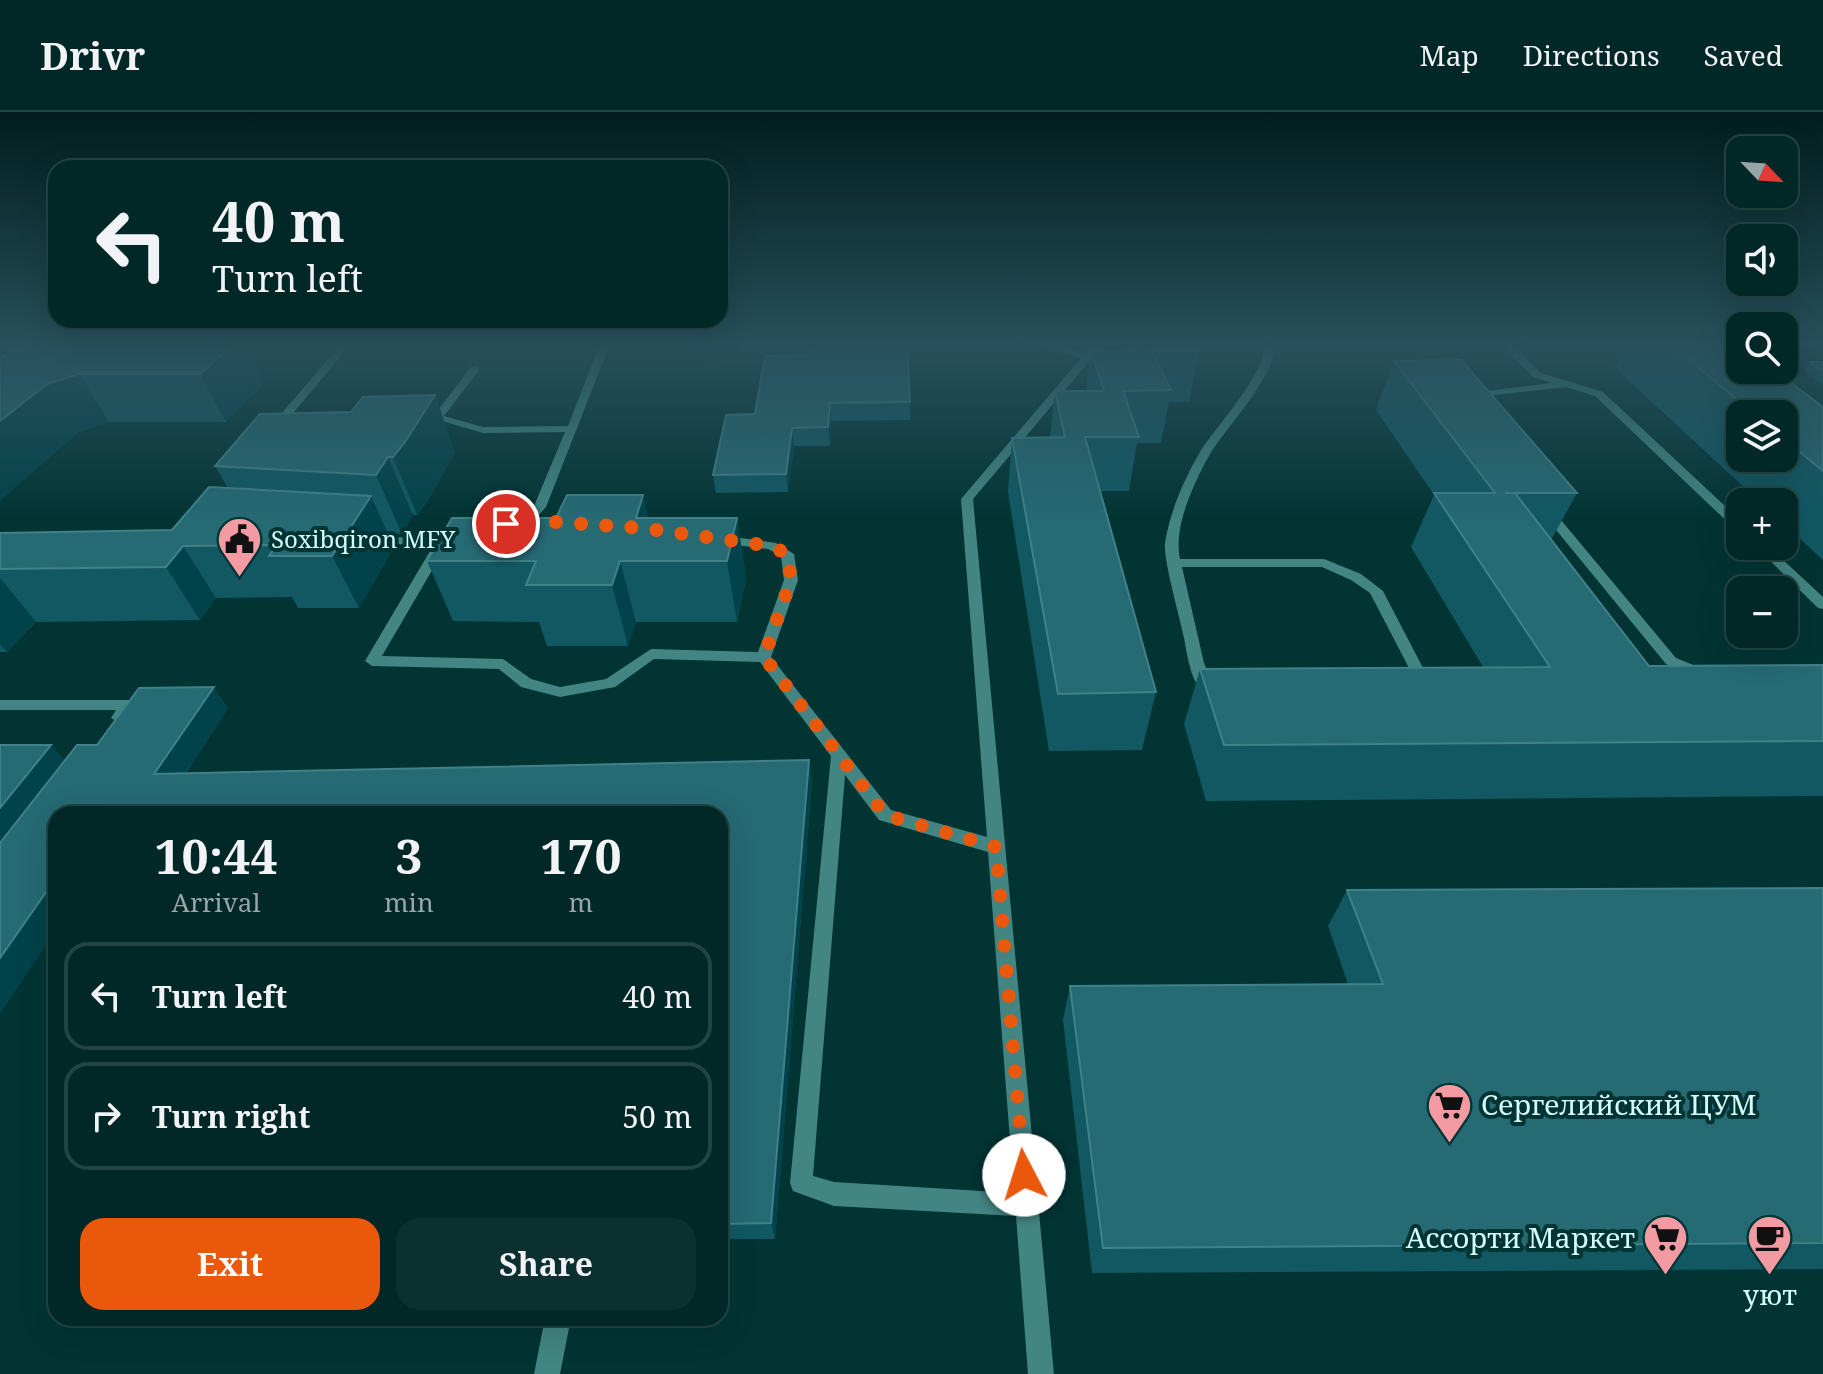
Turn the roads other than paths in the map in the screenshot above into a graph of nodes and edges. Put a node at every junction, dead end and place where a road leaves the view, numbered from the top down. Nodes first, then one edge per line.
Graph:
1 (296, 403) edge
2 (449, 403) edge
3 (582, 403) edge
4 (1048, 403) edge
5 (1240, 403) edge
6 (1466, 403) edge
7 (1608, 403) edge
8 (1464, 406) edge
9 (413, 414) edge
10 (438, 417) junction
11 (572, 429) junction
12 (282, 436) edge
13 (1541, 504) edge
14 (1726, 514) edge
15 (498, 525) edge
16 (699, 536) edge
17 (364, 538) edge
18 (1776, 560) edge
19 (1174, 563) junction
20 (1823, 605) edge
21 (764, 657) junction
22 (1713, 680) edge
23 (1389, 689) edge
24 (1217, 693) edge
25 (0, 705) edge
26 (111, 729) edge
27 (839, 755) junction
28 (996, 847) junction
29 (1026, 1205) junction
30 (556, 1326) edge
31 (547, 1374) edge
32 (1041, 1374) edge

1 - 12 lane
2 - 10 lane
3 - 11 lane
4 - 28 lane
5 - 19 lane
6 - 8 lane
7 - 14 lane
9 - 10 lane
10 - 11 lane
11 - 15 lane
13 - 22 lane
16 - 21 lane
17 - 21 lane
18 - 20 lane
19 - 23 lane
19 - 24 lane
21 - 27 lane
25 - 26 lane
27 - 28 lane
27 - 29 lane
28 - 29 lane
29 - 32 lane
30 - 31 lane

